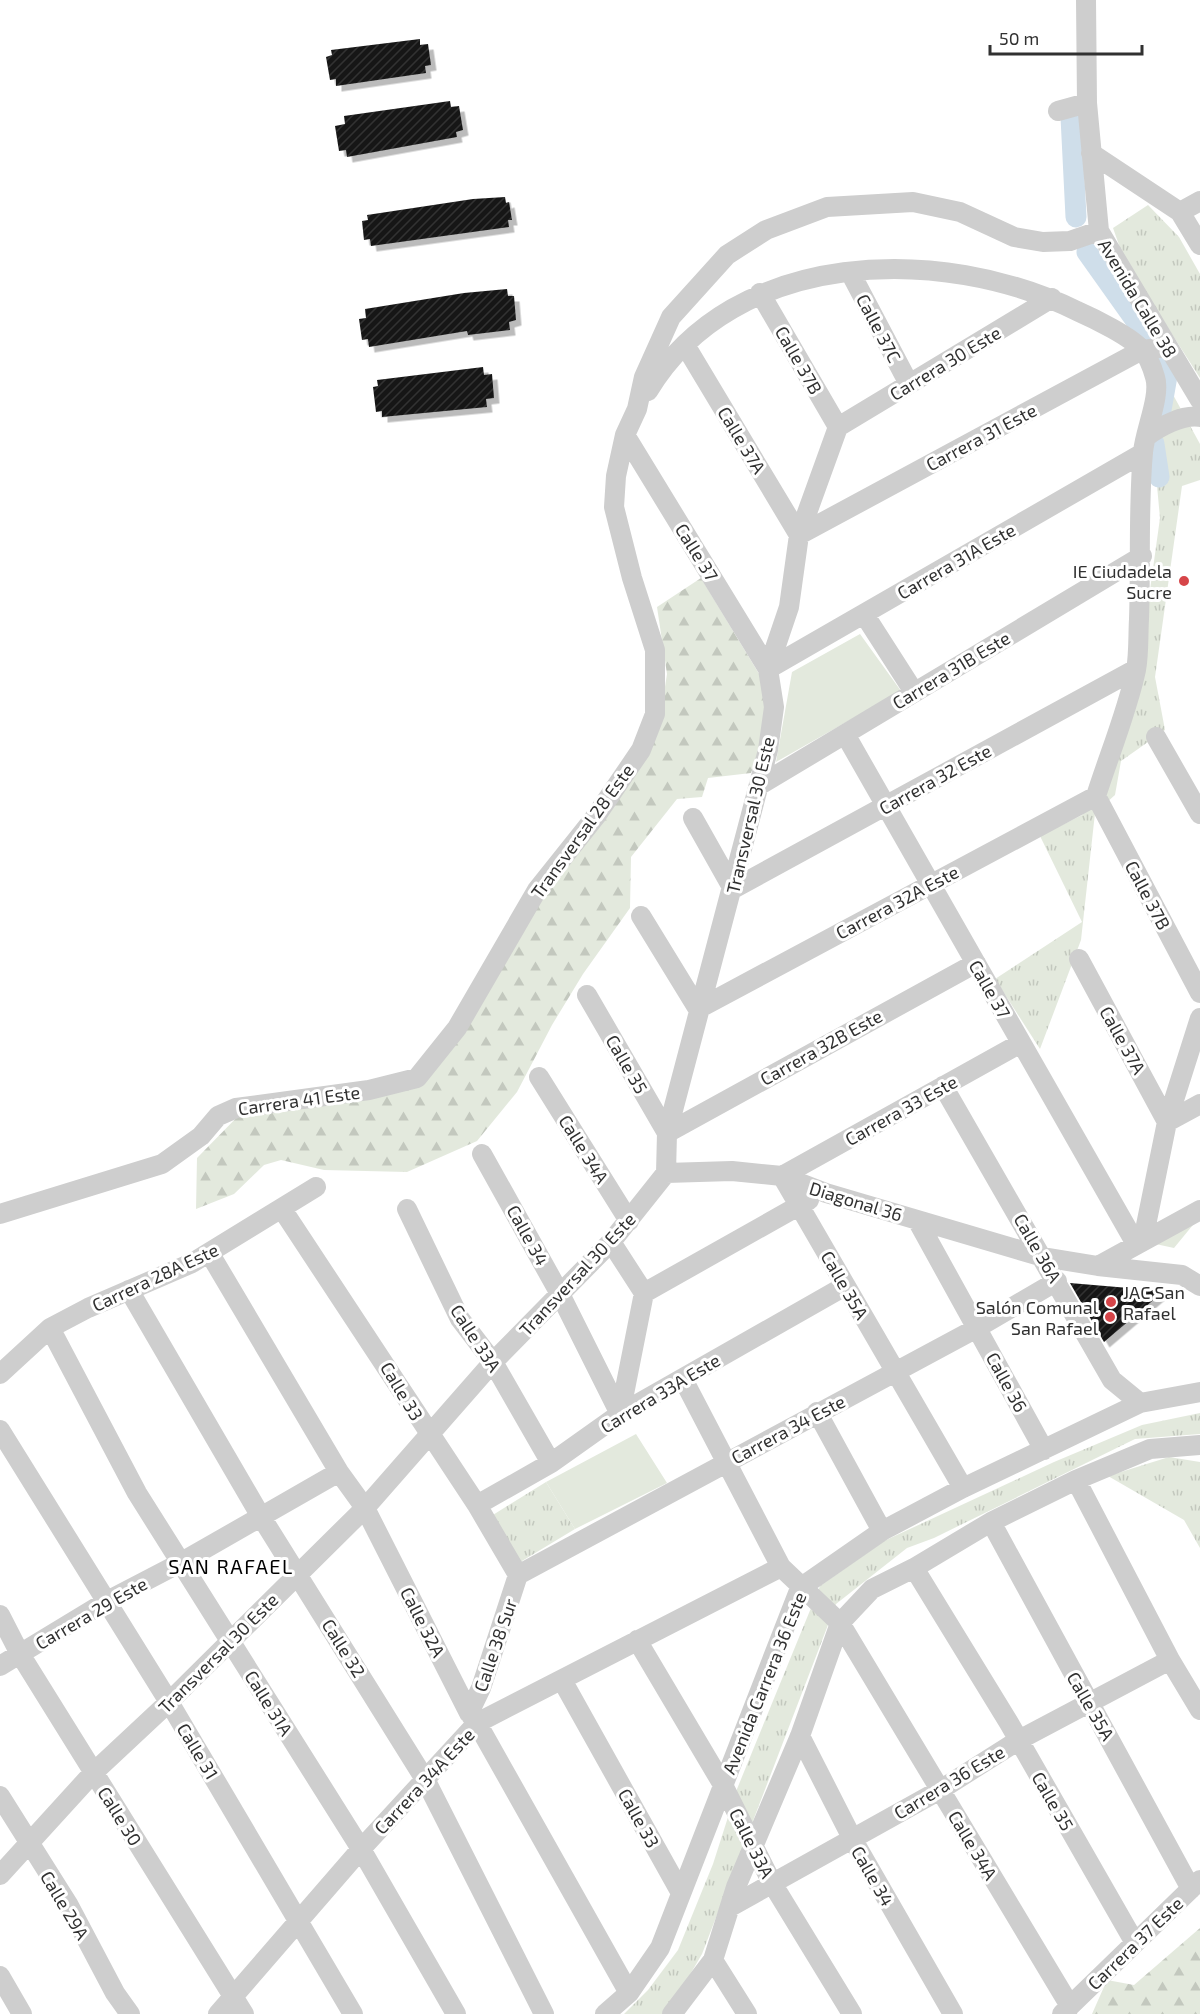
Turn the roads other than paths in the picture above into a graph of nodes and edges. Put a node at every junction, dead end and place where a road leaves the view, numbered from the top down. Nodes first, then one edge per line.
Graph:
1 (1086, 0) edge
2 (1087, 103) junction
3 (1058, 111) dead end
4 (1091, 153) junction
5 (1200, 201) edge
6 (1180, 212) junction
7 (1099, 231) junction
8 (1200, 245) edge
9 (850, 272) junction
10 (760, 293) junction
11 (1052, 298) junction
12 (685, 345) junction
13 (1167, 347) junction
14 (1142, 350) junction
15 (909, 384) junction
16 (1200, 400) edge
17 (637, 409) junction
18 (1200, 417) edge
19 (838, 427) junction
20 (625, 435) junction
21 (1144, 445) junction
22 (799, 535) junction
23 (1142, 556) junction
24 (864, 614) junction
25 (768, 669) junction
26 (1136, 669) junction
27 (914, 692) junction
28 (845, 734) junction
29 (1156, 737) dead end
30 (760, 784) junction
31 (1096, 796) junction
32 (886, 806) junction
33 (1200, 813) edge
34 (693, 818) dead end
35 (931, 885) junction
36 (733, 889) junction
37 (641, 916) dead end
38 (1079, 959) dead end
39 (976, 963) junction
40 (1200, 993) edge
41 (587, 995) dead end
42 (698, 1009) junction
43 (1200, 1018) edge
44 (457, 1028) joint
45 (1021, 1043) junction
46 (539, 1077) dead end
47 (943, 1086) junction
48 (1200, 1104) edge
49 (1167, 1122) junction
50 (667, 1133) junction
51 (482, 1154) dead end
52 (666, 1173) junction
53 (782, 1176) junction
54 (316, 1187) dead end
55 (826, 1193) junction
56 (798, 1205) junction
57 (282, 1209) junction
58 (407, 1209) dead end
59 (1200, 1210) edge
60 (0, 1214) edge
61 (917, 1220) junction
62 (629, 1221) junction
63 (611, 1242) junction
64 (1139, 1242) junction
65 (210, 1254) junction
66 (1043, 1257) junction
67 (1098, 1266) junction
68 (1057, 1281) junction
69 (845, 1286) junction
70 (1200, 1286) edge
71 (129, 1290) junction
72 (644, 1293) junction
73 (560, 1294) junction
74 (50, 1328) junction
75 (977, 1328) junction
76 (493, 1362) junction
77 (896, 1372) junction
78 (0, 1374) edge
79 (683, 1379) junction
80 (1200, 1392) edge
81 (1140, 1403) junction
82 (817, 1412) junction
83 (620, 1414) junction
84 (0, 1430) edge
85 (428, 1434) junction
86 (1200, 1445) edge
87 (1044, 1450) junction
88 (726, 1462) junction
89 (551, 1463) junction
90 (339, 1472) junction
91 (1076, 1480) junction
92 (963, 1488) junction
93 (477, 1505) junction
94 (365, 1508) junction
95 (260, 1515) junction
96 (991, 1522) junction
97 (882, 1532) junction
98 (180, 1563) junction
99 (781, 1568) junction
100 (914, 1568) junction
101 (297, 1572) junction
102 (518, 1575) junction
103 (800, 1588) junction
104 (107, 1601) junction
105 (0, 1615) edge
106 (840, 1623) junction
107 (637, 1640) junction
108 (230, 1642) junction
109 (20, 1654) junction
110 (1170, 1660) junction
111 (0, 1666) edge
112 (562, 1680) junction
113 (169, 1702) junction
114 (1088, 1704) junction
115 (1200, 1710) edge
116 (473, 1718) junction
117 (800, 1736) junction
118 (1019, 1740) junction
119 (93, 1773) junction
120 (426, 1781) junction
121 (723, 1785) junction
122 (940, 1790) junction
123 (0, 1797) edge
124 (852, 1840) junction
125 (27, 1842) junction
126 (753, 1844) junction
127 (361, 1849) junction
128 (0, 1875) edge
129 (772, 1883) junction
130 (1195, 1884) edge
131 (681, 1893) junction
132 (730, 1907) junction
133 (300, 1920) junction
134 (1135, 1943) junction
135 (713, 1960) junction
136 (0, 1976) edge
137 (629, 1993) junction
138 (234, 1996) junction
139 (1066, 2011) edge
140 (22, 2014) edge
141 (130, 2014) edge
142 (218, 2014) edge
143 (244, 2014) edge
144 (353, 2014) edge
145 (456, 2014) edge
146 (544, 2014) edge
147 (605, 2014) edge
148 (672, 2014) edge
149 (747, 2014) edge
150 (852, 2014) edge
151 (952, 2014) edge

1 - 2 street, Avenida Calle 38
2 - 3 street
2 - 4 street, Avenida Calle 38
4 - 6 street
4 - 7 street, Avenida Calle 38
5 - 6 street
6 - 8 street
7 - 13 street, Avenida Calle 38
7 - 17 street, Transversal 28 Este
9 - 10 street
9 - 11 street
9 - 15 street, Calle 37C
10 - 12 street
10 - 19 street, Calle 37B
11 - 14 street
11 - 15 street, Carrera 30 Este
12 - 17 street
12 - 22 street, Calle 37A
13 - 14 street, Carrera 31 Este
13 - 16 street, Avenida Calle 38
14 - 21 street
14 - 22 street, Carrera 31 Este
15 - 19 street, Carrera 30 Este
17 - 20 street, Transversal 28 Este
18 - 21 street, Carrera 31A Este
19 - 22 street, Transversal 30 Este
20 - 25 street, Calle 37
20 - 44 street, Transversal 28 Este
21 - 23 street
21 - 24 street, Carrera 31A Este
22 - 25 street, Transversal 30 Este
23 - 26 street
23 - 27 street, Carrera 31B Este
24 - 25 street, Carrera 31A Este
24 - 27 street
25 - 30 street, Transversal 30 Este
26 - 31 street
26 - 32 street, Carrera 32 Este
27 - 28 street, Carrera 31B Este
28 - 30 street, Carrera 31B Este
28 - 32 street, Calle 37
29 - 33 street
30 - 36 street, Transversal 30 Este
31 - 35 street, Carrera 32A Este
31 - 40 street, Calle 37B
32 - 35 street, Calle 37
32 - 36 street, Carrera 32 Este
34 - 36 street
35 - 39 street, Calle 37
35 - 42 street, Carrera 32A Este
36 - 42 street, Transversal 30 Este
37 - 42 street
38 - 49 street, Calle 37A
39 - 45 street, Calle 37
39 - 50 street, Carrera 32B Este
41 - 50 street, Calle 35
42 - 50 street, Transversal 30 Este
43 - 49 street
44 - 60 street, Carrera 41 Este
45 - 47 street, Carrera 33 Este
45 - 64 street, Calle 37
46 - 62 street, Calle 34A
47 - 53 street, Carrera 33 Este
47 - 66 street, Calle 36A
48 - 49 street
49 - 64 street
50 - 52 street, Transversal 30 Este
51 - 73 street, Calle 34
52 - 53 street, Diagonal 36
52 - 62 street, Transversal 30 Este
53 - 55 street, Diagonal 36
53 - 56 street, Calle 35A
54 - 57 street, Carrera 28A Este
55 - 56 street
55 - 61 street, Diagonal 36
56 - 69 street, Calle 35A
56 - 72 street
57 - 65 street, Carrera 28A Este
57 - 85 street, Calle 33
58 - 76 street, Calle 33A
59 - 64 street
61 - 66 street, Diagonal 36
61 - 75 street, Calle 36
62 - 63 street, Transversal 30 Este
63 - 72 street
63 - 73 street, Transversal 30 Este
64 - 67 street
65 - 71 street, Carrera 28A Este
65 - 90 street, Calle 32A
66 - 67 street
66 - 68 street, Calle 36A
67 - 70 street
68 - 75 street, Carrera 34 Este
68 - 81 street, Calle 36A
69 - 77 street, Calle 35A
69 - 79 street, Carrera 33A Este
71 - 74 street, Carrera 28A Este
71 - 95 street, Calle 32
72 - 83 street
73 - 76 street, Transversal 30 Este
73 - 83 street, Calle 34
74 - 78 street, Carrera 28A Este
74 - 98 street, Calle 31A
75 - 77 street, Carrera 34 Este
75 - 87 street, Calle 36
76 - 85 street, Transversal 30 Este
76 - 89 street, Calle 33A
77 - 82 street, Carrera 34 Este
77 - 92 street, Calle 35A
79 - 83 street, Carrera 33A Este
79 - 88 street
80 - 81 street, Avenida Carrera 36 Este
81 - 87 street, Avenida Carrera 36 Este
82 - 88 street, Carrera 34 Este
82 - 97 street
83 - 89 street, Carrera 33A Este
84 - 104 street, Calle 31
85 - 93 street, Calle 33
85 - 94 street, Transversal 30 Este
86 - 91 street
87 - 92 street, Avenida Carrera 36 Este
88 - 99 street
88 - 102 street, Carrera 34 Este
89 - 93 street, Carrera 33A Este
90 - 94 street, Calle 32A
90 - 95 street, Carrera 29 Este
91 - 96 street
91 - 110 street
92 - 97 street, Avenida Carrera 36 Este
93 - 102 street, Calle 33
94 - 101 street, Transversal 30 Este
94 - 116 street, Calle 32A
95 - 98 street, Carrera 29 Este
95 - 101 street, Calle 32
96 - 100 street
96 - 114 street, Calle 35A
97 - 103 street, Avenida Carrera 36 Este
98 - 104 street, Carrera 29 Este
98 - 108 street, Calle 31A
99 - 103 street
99 - 107 street, Carrera 34A Este
100 - 106 street
100 - 118 street, Calle 35
101 - 108 street, Transversal 30 Este
101 - 120 street, Calle 32
102 - 116 street, Calle 38 Sur
103 - 106 street, Calle 34A
103 - 121 street, Avenida Carrera 36 Este
104 - 109 street, Carrera 29 Este
104 - 113 street, Calle 31
105 - 109 street, Calle 30
106 - 117 street
106 - 122 street, Calle 34A
107 - 112 street, Carrera 34A Este
107 - 121 street, Calle 33A
108 - 113 street, Transversal 30 Este
108 - 127 street, Calle 31A
109 - 111 street, Carrera 29 Este
109 - 119 street, Calle 30
110 - 114 street, Carrera 36 Este
110 - 115 street
112 - 116 street, Carrera 34A Este
112 - 131 street, Calle 33
113 - 119 street, Transversal 30 Este
113 - 133 street, Calle 31
114 - 118 street, Carrera 36 Este
114 - 130 street, Calle 35A
116 - 120 street, Carrera 34A Este
116 - 137 street, Calle 32A
117 - 124 street, Calle 34
117 - 126 street
118 - 122 street, Carrera 36 Este
118 - 134 street, Calle 35
119 - 125 street, Transversal 30 Este
119 - 138 street, Calle 30
120 - 127 street, Carrera 34A Este
120 - 146 street, Calle 32
121 - 126 street, Calle 33A
121 - 131 street, Avenida Carrera 36 Este
122 - 124 street, Carrera 36 Este
122 - 139 street, Calle 34A
123 - 125 street, Calle 29A
124 - 129 street, Carrera 36 Este
124 - 151 street, Calle 34
125 - 128 street, Transversal 30 Este
125 - 141 street, Calle 29A
126 - 129 street, Calle 33A
126 - 132 street
127 - 133 street, Carrera 34A Este
127 - 145 street, Calle 31A
129 - 132 street, Carrera 36 Este
129 - 150 street, Calle 33A
130 - 134 street, Carrera 37 Este
131 - 137 street, Avenida Carrera 36 Este
132 - 135 street
133 - 138 street, Carrera 34A Este
133 - 144 street, Calle 31
134 - 139 street, Carrera 37 Este
135 - 148 street
135 - 149 street
136 - 140 street
137 - 147 street, Avenida Carrera 36 Este
138 - 142 street, Carrera 34A Este
138 - 143 street, Calle 30

